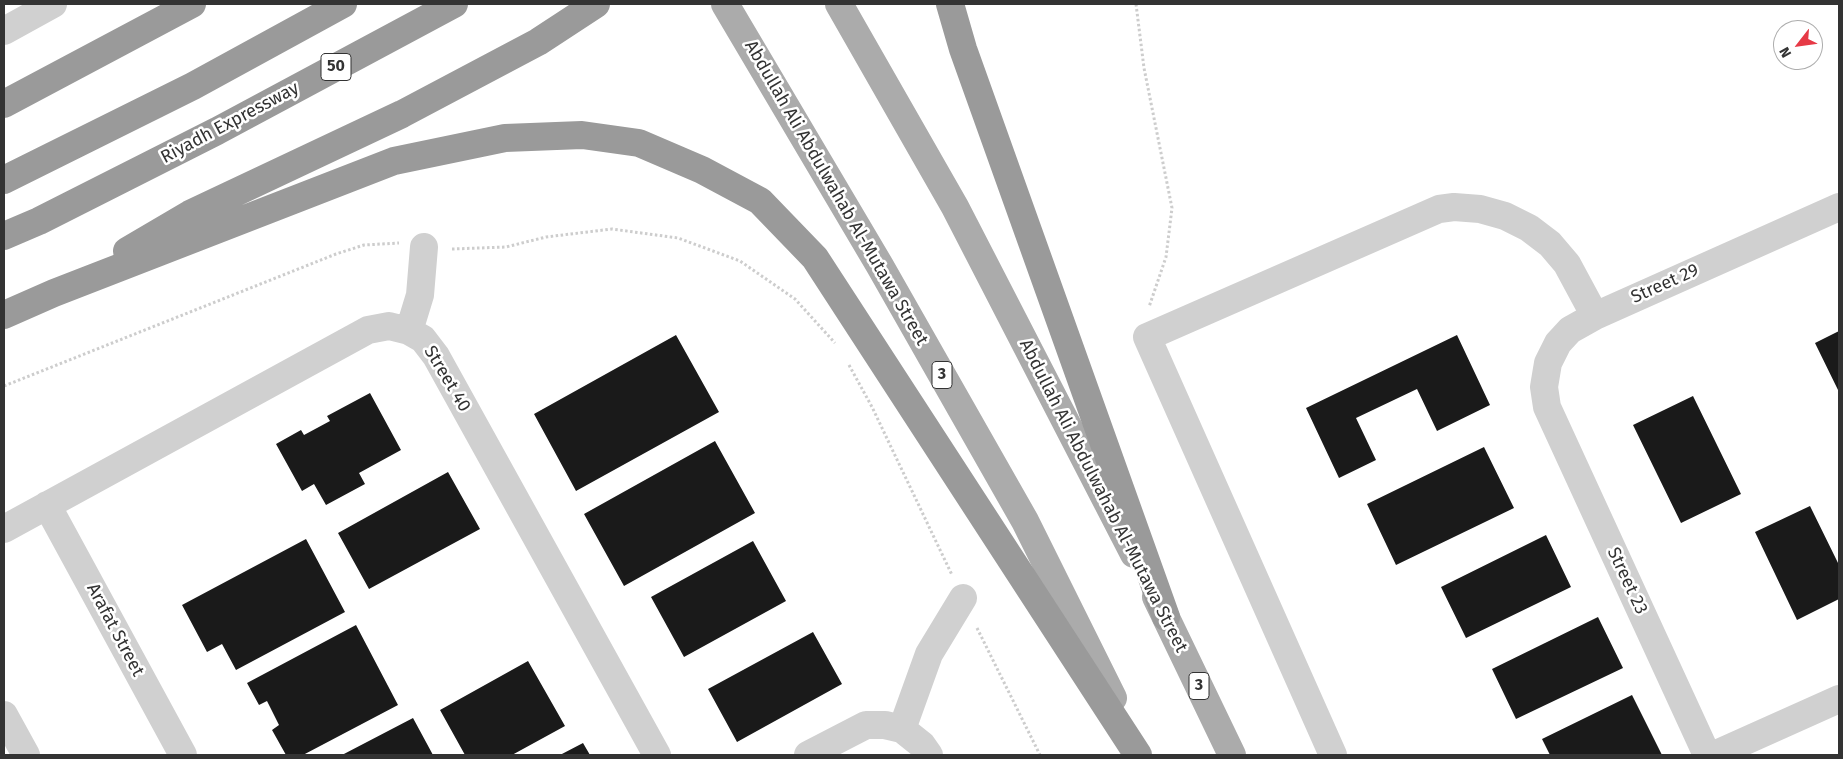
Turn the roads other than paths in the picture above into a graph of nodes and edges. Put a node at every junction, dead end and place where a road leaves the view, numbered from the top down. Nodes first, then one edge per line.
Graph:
1 (53, 4) edge
2 (342, 4) edge
3 (454, 4) edge
4 (562, 4) edge
5 (596, 4) edge
6 (725, 4) edge
7 (839, 4) edge
8 (950, 4) edge
9 (187, 6) edge
10 (4, 31) edge
11 (538, 42) junction
12 (4, 104) edge
13 (4, 180) edge
14 (1839, 207) edge
15 (4, 236) edge
16 (424, 247) road end
17 (54, 293) junction
18 (4, 315) edge
19 (1595, 316) junction
20 (409, 331) junction
21 (1547, 407) joint
22 (48, 505) junction
23 (4, 529) edge
24 (962, 598) road end
25 (1166, 616) junction
26 (1839, 699) edge
27 (4, 715) edge
28 (902, 729) junction
29 (26, 755) edge
30 (183, 755) edge
31 (658, 755) edge
32 (808, 755) edge
33 (928, 755) edge
34 (1139, 755) edge
35 (1232, 755) edge
36 (1333, 755) edge
37 (1707, 755) edge
38 (1714, 755) edge

1 - 10 street
2 - 13 highway
3 - 15 highway, Riyadh Expressway / 50
4 - 11 highway
5 - 11 highway
6 - 34 main road, Abdullah Ali Abdulwahab Al-Mutawa Street / 3
7 - 25 main road, Abdullah Ali Abdulwahab Al-Mutawa Street / 3
8 - 25 highway
9 - 12 highway
11 - 17 highway
14 - 19 street, Street 29
16 - 20 street
17 - 18 highway
17 - 34 highway
19 - 21 street, Street 29
19 - 36 street
20 - 22 street, Street 40
20 - 31 street, Street 40
21 - 37 street, Street 23
22 - 23 street, Street 40
22 - 30 street, Arafat Street
24 - 28 street
25 - 35 main road, Abdullah Ali Abdulwahab Al-Mutawa Street / 3
26 - 38 street
27 - 29 street
28 - 32 street
28 - 33 street

